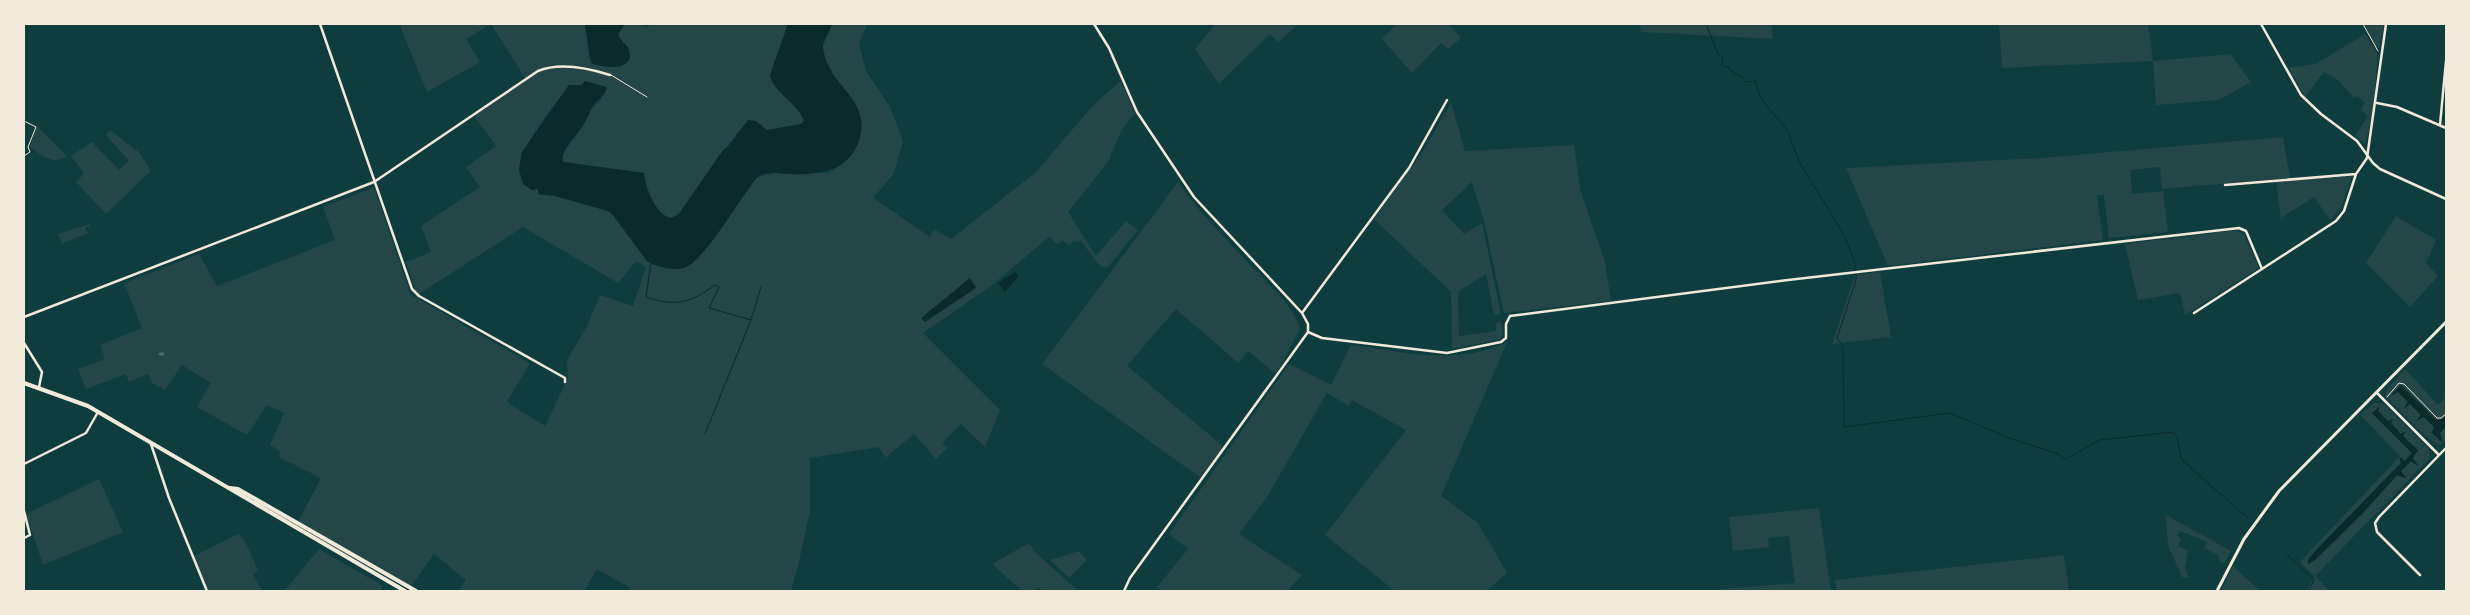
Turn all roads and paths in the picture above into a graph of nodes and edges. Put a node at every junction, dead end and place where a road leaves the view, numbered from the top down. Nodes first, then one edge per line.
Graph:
1 (320, 24) edge
2 (1094, 24) edge
3 (2260, 24) edge
4 (2363, 24) edge
5 (2386, 24) edge
6 (2381, 52) junction
7 (2446, 61) edge
8 (610, 75) joint
9 (647, 97) dead end
10 (1446, 100) dead end
11 (2376, 103) junction
12 (24, 121) edge
13 (2440, 125) junction
14 (2446, 128) edge
15 (2366, 154) junction
16 (24, 156) edge
17 (2356, 174) junction
18 (374, 182) junction
19 (2225, 185) dead end
20 (2446, 199) edge
21 (2262, 269) junction
22 (1302, 313) junction
23 (2194, 313) dead end
24 (24, 317) edge
25 (2446, 322) edge
26 (1308, 332) junction
27 (24, 343) edge
28 (565, 382) dead end
29 (24, 383) edge
30 (39, 388) junction
31 (2376, 392) junction
32 (2384, 401) junction
33 (98, 411) junction
34 (2446, 414) edge
35 (151, 444) junction
36 (2446, 448) edge
37 (2439, 455) junction
38 (24, 464) edge
39 (229, 488) junction
40 (24, 511) edge
41 (24, 538) edge
42 (2420, 575) dead end
43 (207, 591) edge
44 (405, 591) edge
45 (416, 591) edge
46 (1124, 591) edge
47 (2217, 591) edge

1 - 18 street
2 - 22 street
3 - 15 street
4 - 6 path
5 - 6 street
6 - 11 street
7 - 13 street
8 - 9 lane
8 - 18 street
10 - 22 street
11 - 13 street
11 - 15 street
12 - 16 lane
13 - 14 street
15 - 17 street
15 - 20 street
17 - 19 street
17 - 21 street
18 - 24 street
18 - 28 street
21 - 23 street
21 - 26 street
22 - 26 street
25 - 31 street
26 - 46 street
27 - 30 street
29 - 30 main road
30 - 33 main road
31 - 32 street
31 - 47 street
32 - 34 path
32 - 37 street
33 - 35 main road
33 - 38 street
35 - 39 main road
35 - 43 street
36 - 37 street
37 - 42 street
39 - 44 main road
39 - 45 main road
40 - 41 street

